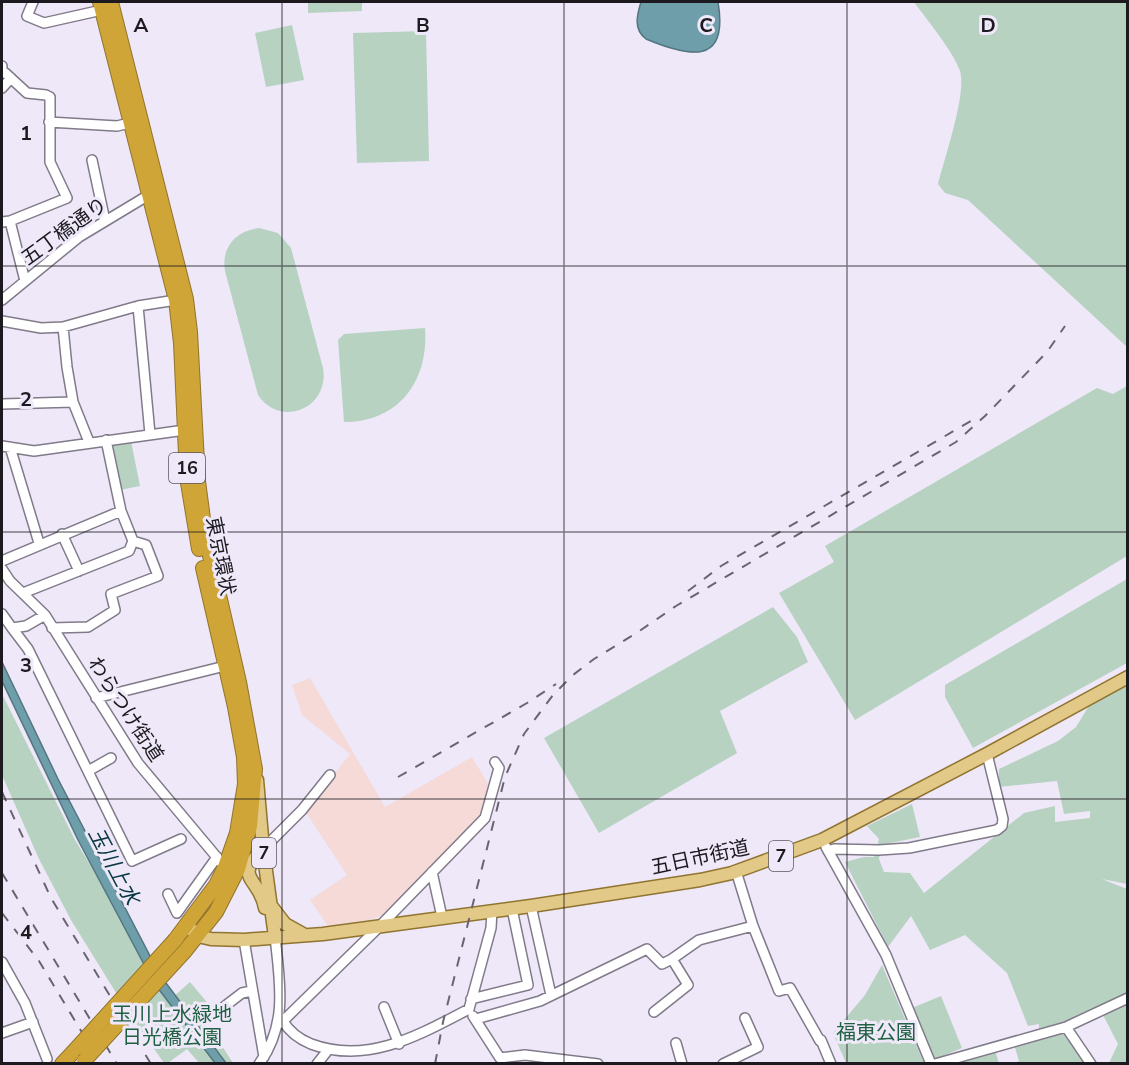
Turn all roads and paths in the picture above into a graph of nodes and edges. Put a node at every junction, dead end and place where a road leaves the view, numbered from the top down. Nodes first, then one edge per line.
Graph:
1 (33, 2) edge
2 (104, 4) edge
3 (2, 66) edge
4 (11, 78) junction
5 (2, 88) edge
6 (49, 122) junction
7 (130, 123) junction
8 (92, 160) dead end
9 (155, 192) junction
10 (105, 221) junction
11 (6, 222) edge
12 (25, 281) junction
13 (2, 300) edge
14 (176, 300) junction
15 (138, 306) junction
16 (2, 321) edge
17 (63, 327) junction
18 (73, 402) junction
19 (2, 404) edge
20 (186, 430) junction
21 (150, 434) junction
22 (106, 440) junction
23 (89, 442) junction
24 (6, 447) edge
25 (121, 511) junction
26 (62, 534) junction
27 (133, 541) junction
28 (39, 543) junction
29 (2, 561) edge
30 (2, 569) edge
31 (79, 571) junction
32 (6, 578) edge
33 (23, 594) junction
34 (2, 614) edge
35 (45, 615) junction
36 (12, 628) junction
37 (52, 628) junction
38 (225, 666) junction
39 (1128, 678) edge
40 (96, 698) junction
41 (987, 754) junction
42 (111, 758) dead end
43 (495, 762) dead end
44 (255, 769) junction
45 (88, 771) junction
46 (330, 775) dead end
47 (181, 839) dead end
48 (822, 840) junction
49 (263, 849) junction
50 (828, 851) junction
51 (221, 862) junction
52 (736, 871) junction
53 (432, 873) junction
54 (168, 894) dead end
55 (270, 900) junction
56 (531, 906) junction
57 (512, 909) junction
58 (492, 911) junction
59 (442, 917) junction
60 (187, 925) junction
61 (753, 926) junction
62 (378, 928) junction
63 (308, 935) junction
64 (198, 936) junction
65 (275, 937) junction
66 (244, 940) junction
67 (672, 959) junction
68 (2, 961) edge
69 (252, 991) junction
70 (551, 995) junction
71 (1128, 998) edge
72 (471, 999) junction
73 (225, 1006) dead end
74 (384, 1007) dead end
75 (468, 1009) junction
76 (654, 1012) dead end
77 (745, 1018) dead end
78 (476, 1019) junction
79 (33, 1022) junction
80 (280, 1023) junction
81 (1066, 1027) junction
82 (2, 1033) edge
83 (676, 1043) dead end
84 (399, 1044) junction
85 (328, 1050) junction
86 (365, 1052) junction
87 (47, 1059) dead end
88 (261, 1060) edge
89 (497, 1061) edge
90 (571, 1062) edge
91 (83, 1063) edge
92 (62, 1064) edge
93 (317, 1064) edge
94 (364, 1064) edge
95 (598, 1064) edge
96 (682, 1064) edge
97 (723, 1064) edge
98 (831, 1064) edge
99 (933, 1064) edge
100 (1091, 1064) edge

1 - 2 street
2 - 7 highway, 東京環状 / 16
2 - 9 highway, 東京環状 / 16
3 - 4 street
4 - 5 street
4 - 6 street
6 - 7 street
6 - 11 street
7 - 9 highway, 東京環状 / 16
8 - 10 street
9 - 10 street, 五丁橋通り
9 - 14 highway, 東京環状 / 16
9 - 44 highway, 東京環状 / 16
10 - 12 street, 五丁橋通り
11 - 12 street
12 - 13 street, 五丁橋通り
14 - 15 street
14 - 20 highway, 東京環状 / 16
15 - 17 street
15 - 21 street
16 - 17 street
17 - 18 street
18 - 19 street
18 - 23 street
20 - 21 street
20 - 38 highway, 東京環状 / 16
21 - 22 street
22 - 23 street
22 - 25 street
23 - 24 street
24 - 28 street
25 - 26 street
25 - 27 street
26 - 28 street
26 - 31 street
27 - 31 street
27 - 37 street
28 - 29 street
30 - 32 street, わらつけ街道
31 - 33 street
32 - 33 street, わらつけ街道
33 - 35 street, わらつけ街道
34 - 36 street
35 - 36 street
35 - 37 street, わらつけ街道
36 - 45 street
37 - 40 street, わらつけ街道
38 - 40 street
38 - 51 highway, 東京環状 / 16
39 - 41 main road, 五日市街道 / 7
40 - 51 street, わらつけ街道
41 - 48 main road, 五日市街道 / 7
41 - 50 street
42 - 45 street
43 - 53 street
44 - 49 main road, 7
44 - 64 highway, 東京環状 / 16
45 - 47 street
46 - 49 street
48 - 50 street
48 - 52 main road, 五日市街道 / 7
49 - 55 main road, 7
49 - 65 main road
50 - 99 street
51 - 54 street
51 - 60 highway, 東京環状 / 16
52 - 56 main road, 五日市街道 / 7
52 - 61 street
53 - 59 street
53 - 62 street
55 - 63 main road
55 - 65 main road, 7
56 - 57 main road, 五日市街道 / 7
56 - 70 street
57 - 58 main road, 五日市街道 / 7
57 - 72 street
58 - 59 main road, 五日市街道 / 7
58 - 72 street
59 - 62 main road, 五日市街道 / 7
60 - 64 main road
60 - 92 highway, 東京環状 / 16, bridge
61 - 67 street
61 - 98 street
62 - 63 main road, 五日市街道 / 7
62 - 80 street
63 - 65 main road, 五日市街道 / 7
64 - 66 main road, 五日市街道 / 7
64 - 91 highway, 東京環状 / 16, bridge
65 - 66 main road, 五日市街道 / 7
65 - 80 street
66 - 69 street
67 - 70 street
67 - 76 street
68 - 79 street
69 - 73 street
69 - 88 street
70 - 78 street
71 - 81 street
72 - 75 street
74 - 84 street
75 - 78 street
75 - 84 street
77 - 97 street
78 - 89 street
79 - 82 street
79 - 87 street
80 - 85 street
80 - 88 street
81 - 99 street
81 - 100 street
83 - 96 street
84 - 86 street
85 - 86 street
85 - 93 street
86 - 94 street
89 - 90 street
90 - 95 street

